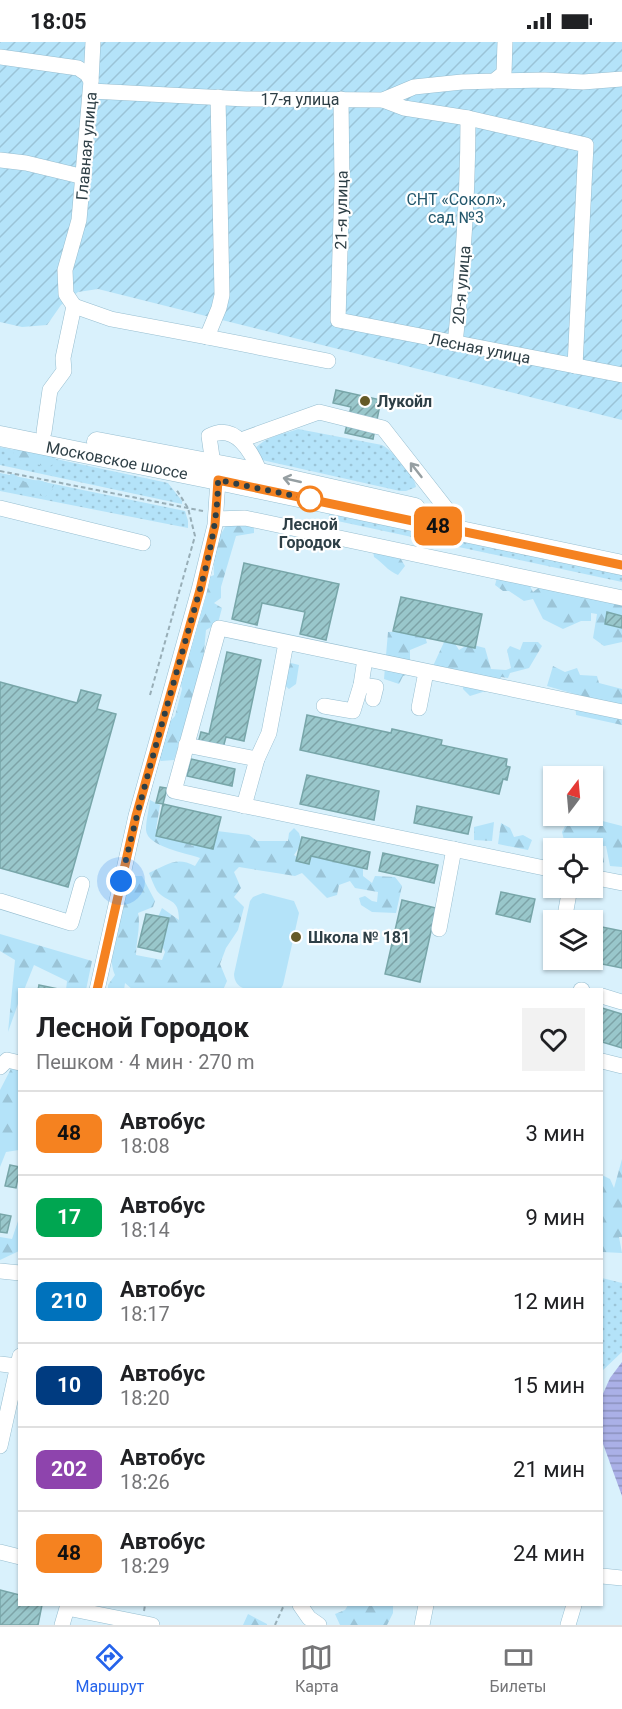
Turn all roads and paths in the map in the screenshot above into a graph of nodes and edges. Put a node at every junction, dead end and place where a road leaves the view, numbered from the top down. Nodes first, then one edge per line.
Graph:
1 (93, 42) edge
2 (505, 42) edge
3 (0, 57) edge
4 (499, 77) junction
5 (622, 79) edge
6 (91, 86) junction
7 (218, 97) junction
8 (341, 99) junction
9 (383, 100) junction
10 (468, 118) junction
11 (0, 160) edge
12 (84, 177) junction
13 (74, 306) junction
14 (338, 321) joint
15 (207, 337) junction
16 (455, 344) junction
17 (328, 361) dead end
18 (575, 366) junction
19 (622, 375) edge
20 (0, 423) edge
21 (44, 432) junction
22 (0, 436) edge
23 (242, 440) junction
24 (215, 472) junction
25 (260, 473) junction
26 (174, 485) dead end
27 (0, 508) edge
28 (452, 516) junction
29 (216, 519) junction
30 (143, 543) dead end
31 (622, 551) edge
32 (622, 565) edge
33 (622, 598) edge
34 (286, 643) junction
35 (365, 659) junction
36 (426, 672) junction
37 (361, 685) junction
38 (150, 695) dead end
39 (373, 699) dead end
40 (324, 706) dead end
41 (419, 708) dead end
42 (622, 712) edge
43 (186, 745) junction
44 (256, 759) junction
45 (244, 806) junction
46 (454, 849) junction
47 (543, 868) edge
48 (603, 880) edge
49 (622, 883) edge
50 (82, 884) dead end
51 (0, 901) edge
52 (439, 929) dead end
53 (97, 988) edge
54 (603, 996) edge
55 (622, 1002) edge
56 (603, 1061) edge
57 (622, 1066) edge
58 (0, 1271) edge
59 (18, 1273) edge
60 (18, 1361) edge
61 (0, 1364) edge
62 (4, 1403) edge
63 (0, 1446) edge
64 (0, 1552) edge
65 (18, 1556) edge
66 (603, 1576) edge
67 (622, 1578) edge
68 (284, 1606) edge
69 (301, 1606) edge
70 (426, 1606) edge
71 (574, 1606) edge
72 (62, 1625) edge
73 (152, 1625) edge
74 (275, 1625) edge
75 (319, 1625) edge
76 (422, 1625) edge
77 (568, 1625) edge

1 - 6 street
2 - 4 street
3 - 6 street, Главная улица
4 - 5 street, 17-я улица
4 - 9 street, 17-я улица
6 - 7 street, 17-я улица
6 - 12 street, Главная улица
7 - 8 street, 17-я улица
7 - 15 street
8 - 9 street, 17-я улица
8 - 14 street, 21-я улица
9 - 10 street
10 - 16 street, 20-я улица
10 - 18 street
11 - 12 street
12 - 13 street, Главная улица
13 - 15 street
13 - 21 street
14 - 16 street, Лесная улица
15 - 17 street
16 - 18 street, Лесная улица
18 - 19 street, Лесная улица
20 - 21 main road, Московское шоссе
21 - 24 main road, Московское шоссе
22 - 24 main road, Московское шоссе
23 - 24 street
23 - 25 street
28 -> 23 street
24 - 25 main road, Московское шоссе
24 - 29 street
24 - 32 main road, Московское шоссе
28 -> 25 main road, Московское шоссе
26 - 38 path
27 - 30 street
28 - 31 main road, Московское шоссе
29 - 33 street
29 - 53 street
34 - 35 street
34 - 43 street
34 - 44 street
35 - 36 street
35 - 37 street
36 - 41 street
36 - 42 street
37 - 39 street
37 - 40 street
43 - 44 street
43 - 45 street
44 - 45 street
45 - 46 street
46 - 47 street
46 - 52 street
48 - 49 street
50 - 51 street
54 - 55 street
56 - 57 street
58 - 59 street
60 - 61 street
60 - 62 street
62 - 63 street
64 - 65 street
66 - 67 street
68 - 74 path
69 - 75 street
70 - 76 street
71 - 77 street
72 - 73 street

